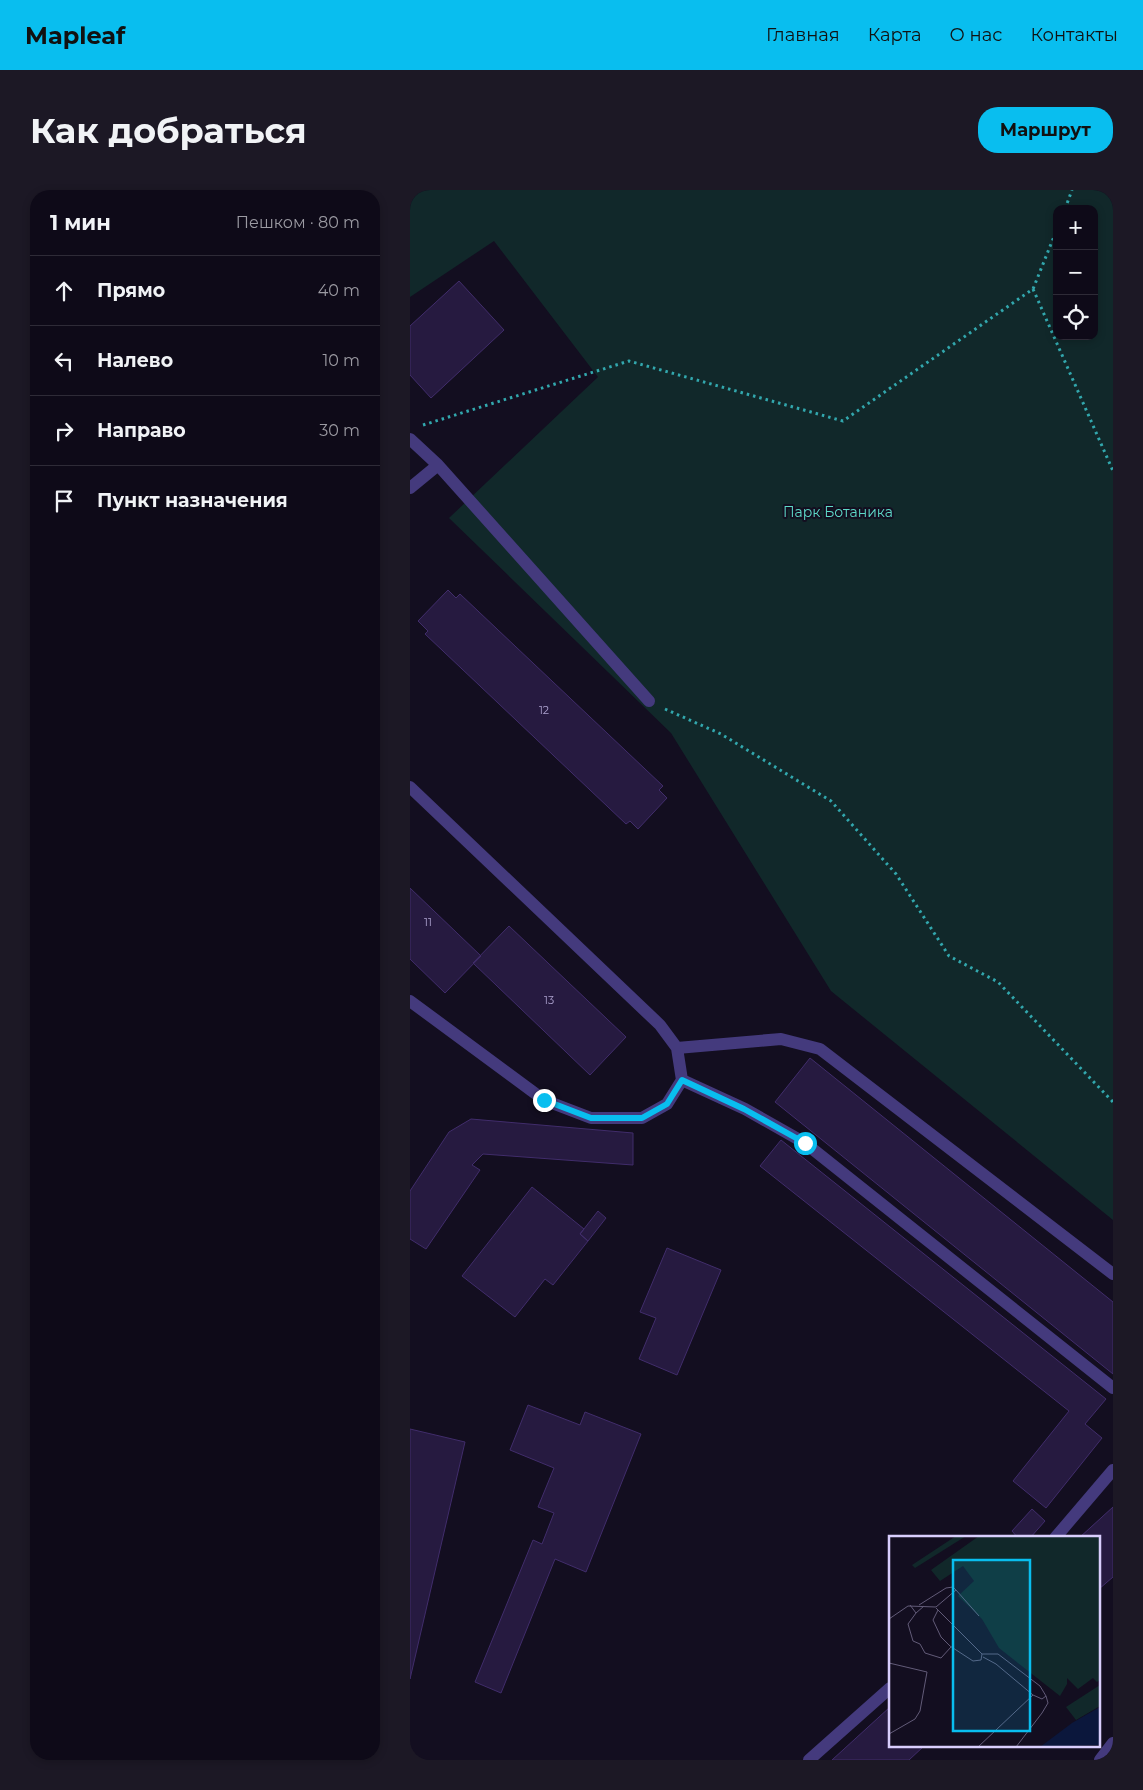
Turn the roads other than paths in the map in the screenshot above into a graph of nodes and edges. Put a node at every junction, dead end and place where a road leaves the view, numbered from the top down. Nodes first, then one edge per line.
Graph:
1 (410, 439) edge
2 (438, 465) junction
3 (410, 488) edge
4 (649, 701) road end
5 (410, 787) edge
6 (410, 1001) edge
7 (677, 1048) junction
8 (682, 1080) junction
9 (1113, 1274) edge
10 (1113, 1388) edge
11 (1113, 1470) edge
12 (1057, 1536) edge
13 (889, 1689) edge
14 (1113, 1743) edge
15 (809, 1760) edge
16 (1100, 1760) edge

1 - 2 street
2 - 3 street
2 - 4 street
5 - 7 street
6 - 8 street
7 - 8 street
7 - 9 street
8 - 10 street
11 - 12 street
13 - 15 street
14 - 16 street

